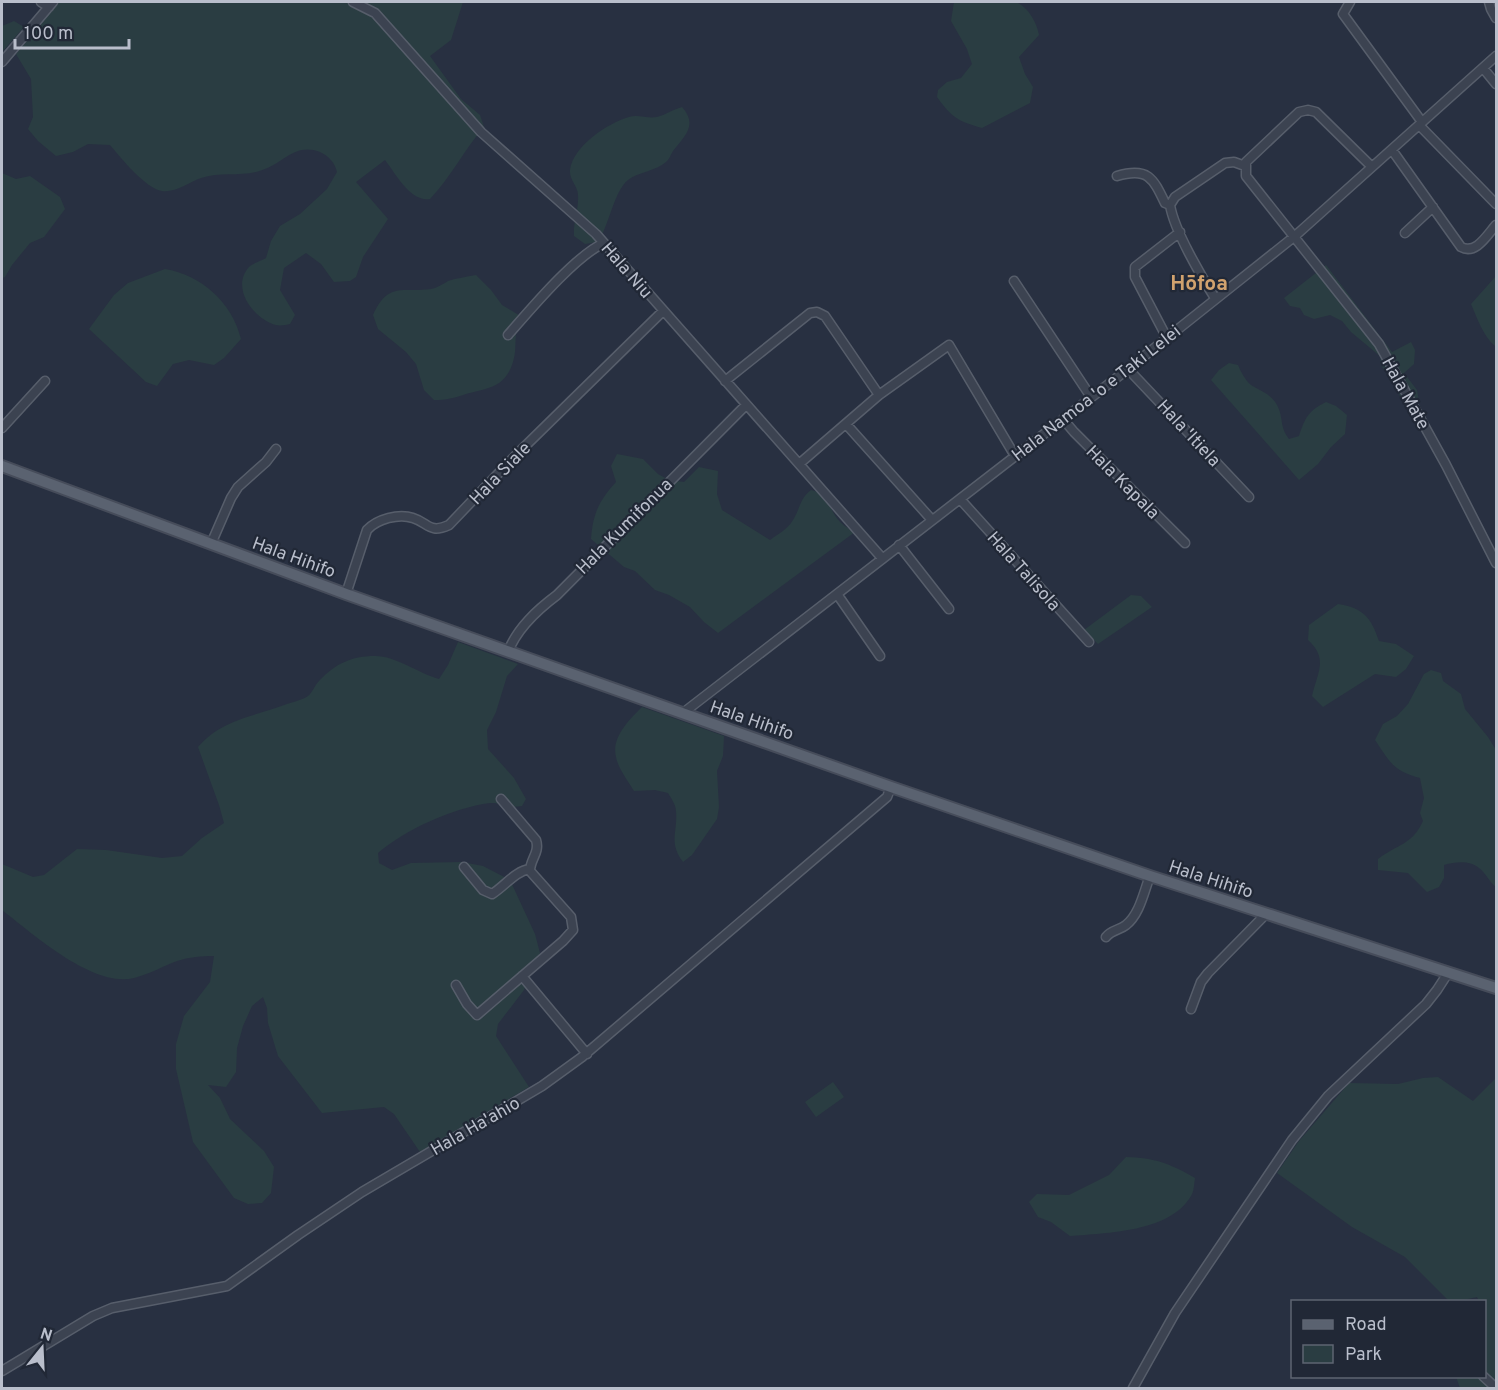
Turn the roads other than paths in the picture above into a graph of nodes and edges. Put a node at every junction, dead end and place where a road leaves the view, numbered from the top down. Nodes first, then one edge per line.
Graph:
1 (353, 2) edge
2 (1350, 2) edge
3 (1488, 2) edge
4 (47, 3) edge
5 (1497, 18) edge
6 (1497, 56) edge
7 (2, 62) edge
8 (1483, 68) junction
9 (1497, 84) edge
10 (1420, 124) junction
11 (1392, 150) junction
12 (1245, 166) junction
13 (1372, 167) junction
14 (1117, 176) dead end
15 (1497, 204) edge
16 (1170, 205) junction
17 (1433, 207) junction
18 (1497, 225) edge
19 (1180, 232) junction
20 (1405, 233) dead end
21 (1295, 236) junction
22 (604, 243) junction
23 (1014, 281) dead end
24 (1215, 298) junction
25 (663, 311) junction
26 (508, 336) dead end
27 (1167, 338) junction
28 (1128, 369) junction
29 (45, 381) dead end
30 (726, 381) junction
31 (879, 395) junction
32 (1091, 397) junction
33 (746, 405) junction
34 (1063, 419) junction
35 (846, 424) junction
36 (2, 428) edge
37 (276, 449) dead end
38 (1015, 456) junction
39 (799, 464) junction
40 (2, 466) edge
41 (1249, 497) dead end
42 (960, 499) junction
43 (932, 520) junction
44 (1185, 543) dead end
45 (211, 544) junction
46 (899, 545) junction
47 (882, 558) junction
48 (1497, 563) edge
49 (346, 594) junction
50 (837, 594) junction
51 (949, 609) dead end
52 (1089, 642) dead end
53 (508, 652) junction
54 (880, 656) dead end
55 (683, 713) junction
56 (891, 787) junction
57 (501, 800) dead end
58 (464, 867) dead end
59 (530, 869) junction
60 (1149, 876) junction
61 (1266, 914) junction
62 (1106, 937) dead end
63 (1448, 973) junction
64 (522, 976) junction
65 (456, 985) dead end
66 (1497, 988) edge
67 (1191, 1009) dead end
68 (586, 1054) junction
69 (2, 1371) edge
70 (1484, 1378) edge
71 (1133, 1389) edge
72 (1496, 1389) edge

1 - 22 street, Hala Niu
2 - 10 street
3 - 5 street
4 - 7 street
6 - 8 street, Hala Namoa 'o e Taki Lelei
8 - 9 street
8 - 10 street, Hala Namoa 'o e Taki Lelei
10 - 11 street, Hala Namoa 'o e Taki Lelei
10 - 15 street
11 - 13 street, Hala Namoa 'o e Taki Lelei
11 - 17 street
12 - 13 street
12 - 16 street
12 - 21 street, Hala Mate
13 - 21 street, Hala Namoa 'o e Taki Lelei
14 - 16 street
16 - 19 street
17 - 18 street
17 - 20 street
19 - 24 street
19 - 27 street
21 - 24 street, Hala Namoa 'o e Taki Lelei
21 - 48 street, Hala Mate
22 - 25 street, Hala Niu
22 - 26 street
23 - 32 street
24 - 27 street, Hala Namoa 'o e Taki Lelei
25 - 30 street, Hala Niu
25 - 49 street, Hala Siale
27 - 28 street, Hala Namoa 'o e Taki Lelei
28 - 32 street, Hala Namoa 'o e Taki Lelei
28 - 41 street, Hala 'Itiela
29 - 36 street
30 - 31 street
30 - 33 street, Hala Niu
31 - 35 street
31 - 38 street
32 - 34 street, Hala Namoa 'o e Taki Lelei
33 - 39 street, Hala Niu
33 - 53 street, Hala Kumifonua
34 - 38 street, Hala Namoa 'o e Taki Lelei
34 - 44 street, Hala Kapala
35 - 39 street
35 - 43 street
37 - 45 street
38 - 42 street, Hala Namoa 'o e Taki Lelei
39 - 47 street, Hala Niu
40 - 45 main road, Hala Hihifo
42 - 43 street, Hala Namoa 'o e Taki Lelei
42 - 52 street, Hala Talisola
43 - 46 street, Hala Namoa 'o e Taki Lelei
45 - 49 main road, Hala Hihifo
46 - 47 street, Hala Namoa 'o e Taki Lelei
46 - 51 street
47 - 50 street, Hala Namoa 'o e Taki Lelei
49 - 53 main road, Hala Hihifo
50 - 54 street
50 - 55 street, Hala Namoa 'o e Taki Lelei
53 - 55 main road, Hala Hihifo
55 - 56 main road, Hala Hihifo
56 - 60 main road, Hala Hihifo
56 - 68 street, Hala Ha'ahio
57 - 59 street
58 - 59 street
59 - 64 street
60 - 61 main road, Hala Hihifo
60 - 62 street
61 - 63 main road, Hala Hihifo
61 - 67 street
63 - 66 main road, Hala Hihifo
63 - 71 street
64 - 65 street
64 - 68 street
68 - 69 street, Hala Ha'ahio
70 - 72 street

